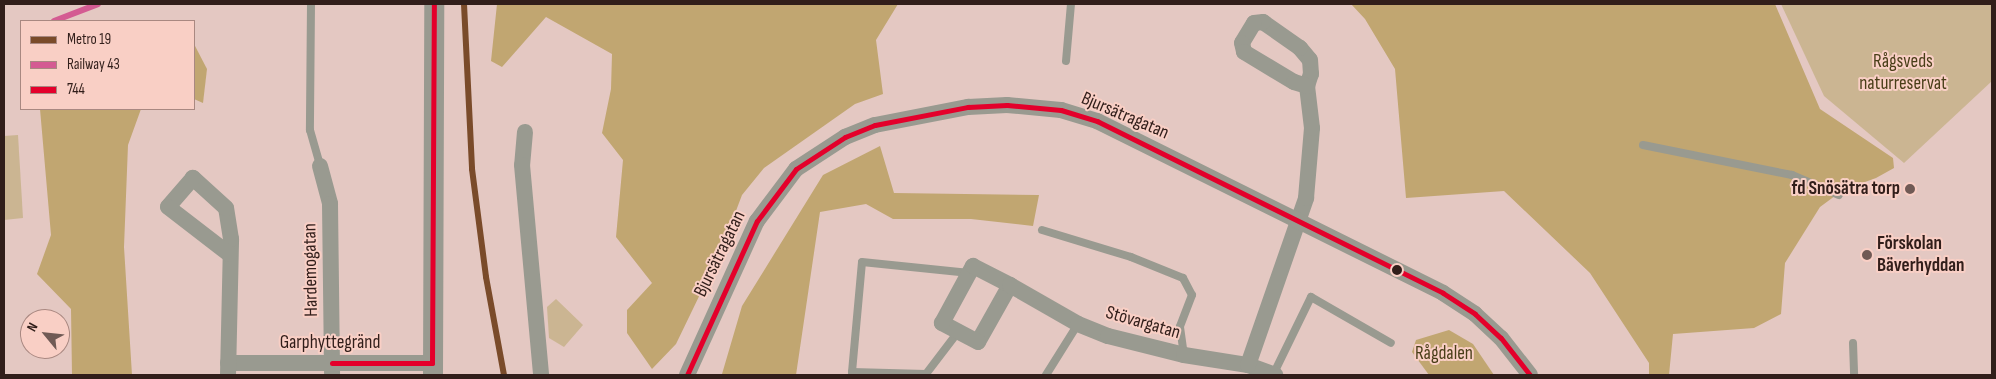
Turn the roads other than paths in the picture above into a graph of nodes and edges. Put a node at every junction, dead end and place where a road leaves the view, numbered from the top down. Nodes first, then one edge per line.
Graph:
1 (311, 4) edge
2 (434, 4) edge
3 (1071, 4) edge
4 (1066, 61) dead end
5 (1307, 86) dead end
6 (525, 132) dead end
7 (1643, 145) dead end
8 (320, 166) joint
9 (1839, 195) dead end
10 (1299, 222) junction
11 (1042, 230) dead end
12 (229, 254) junction
13 (969, 273) junction
14 (1010, 285) junction
15 (1078, 324) junction
16 (958, 332) junction
17 (1391, 343) dead end
18 (1853, 343) dead end
19 (1184, 355) junction
20 (1248, 365) junction
21 (228, 369) edge
22 (332, 369) edge
23 (432, 369) edge
24 (541, 375) edge
25 (687, 375) edge
26 (1046, 375) edge
27 (1273, 375) edge
28 (1530, 375) edge
29 (1854, 375) edge

1 - 8 lane
2 - 23 street
3 - 4 lane
5 - 10 street
6 - 24 street
7 - 9 lane
8 - 22 street, Hardemogatan
10 - 20 street
10 - 25 street, Bjursätragatan
10 - 28 street, Bjursätragatan
11 - 19 lane
12 - 12 street
12 - 21 street
13 - 14 street, Stövargatan
13 - 16 street
13 - 16 lane
14 - 15 street, Stövargatan
14 - 16 street
15 - 19 street, Stövargatan
15 - 26 lane
17 - 27 lane
18 - 29 lane
19 - 20 street, Stövargatan
20 - 27 street, Stövargatan
21 - 22 street, Garphyttegränd
22 - 23 street, Garphyttegränd

